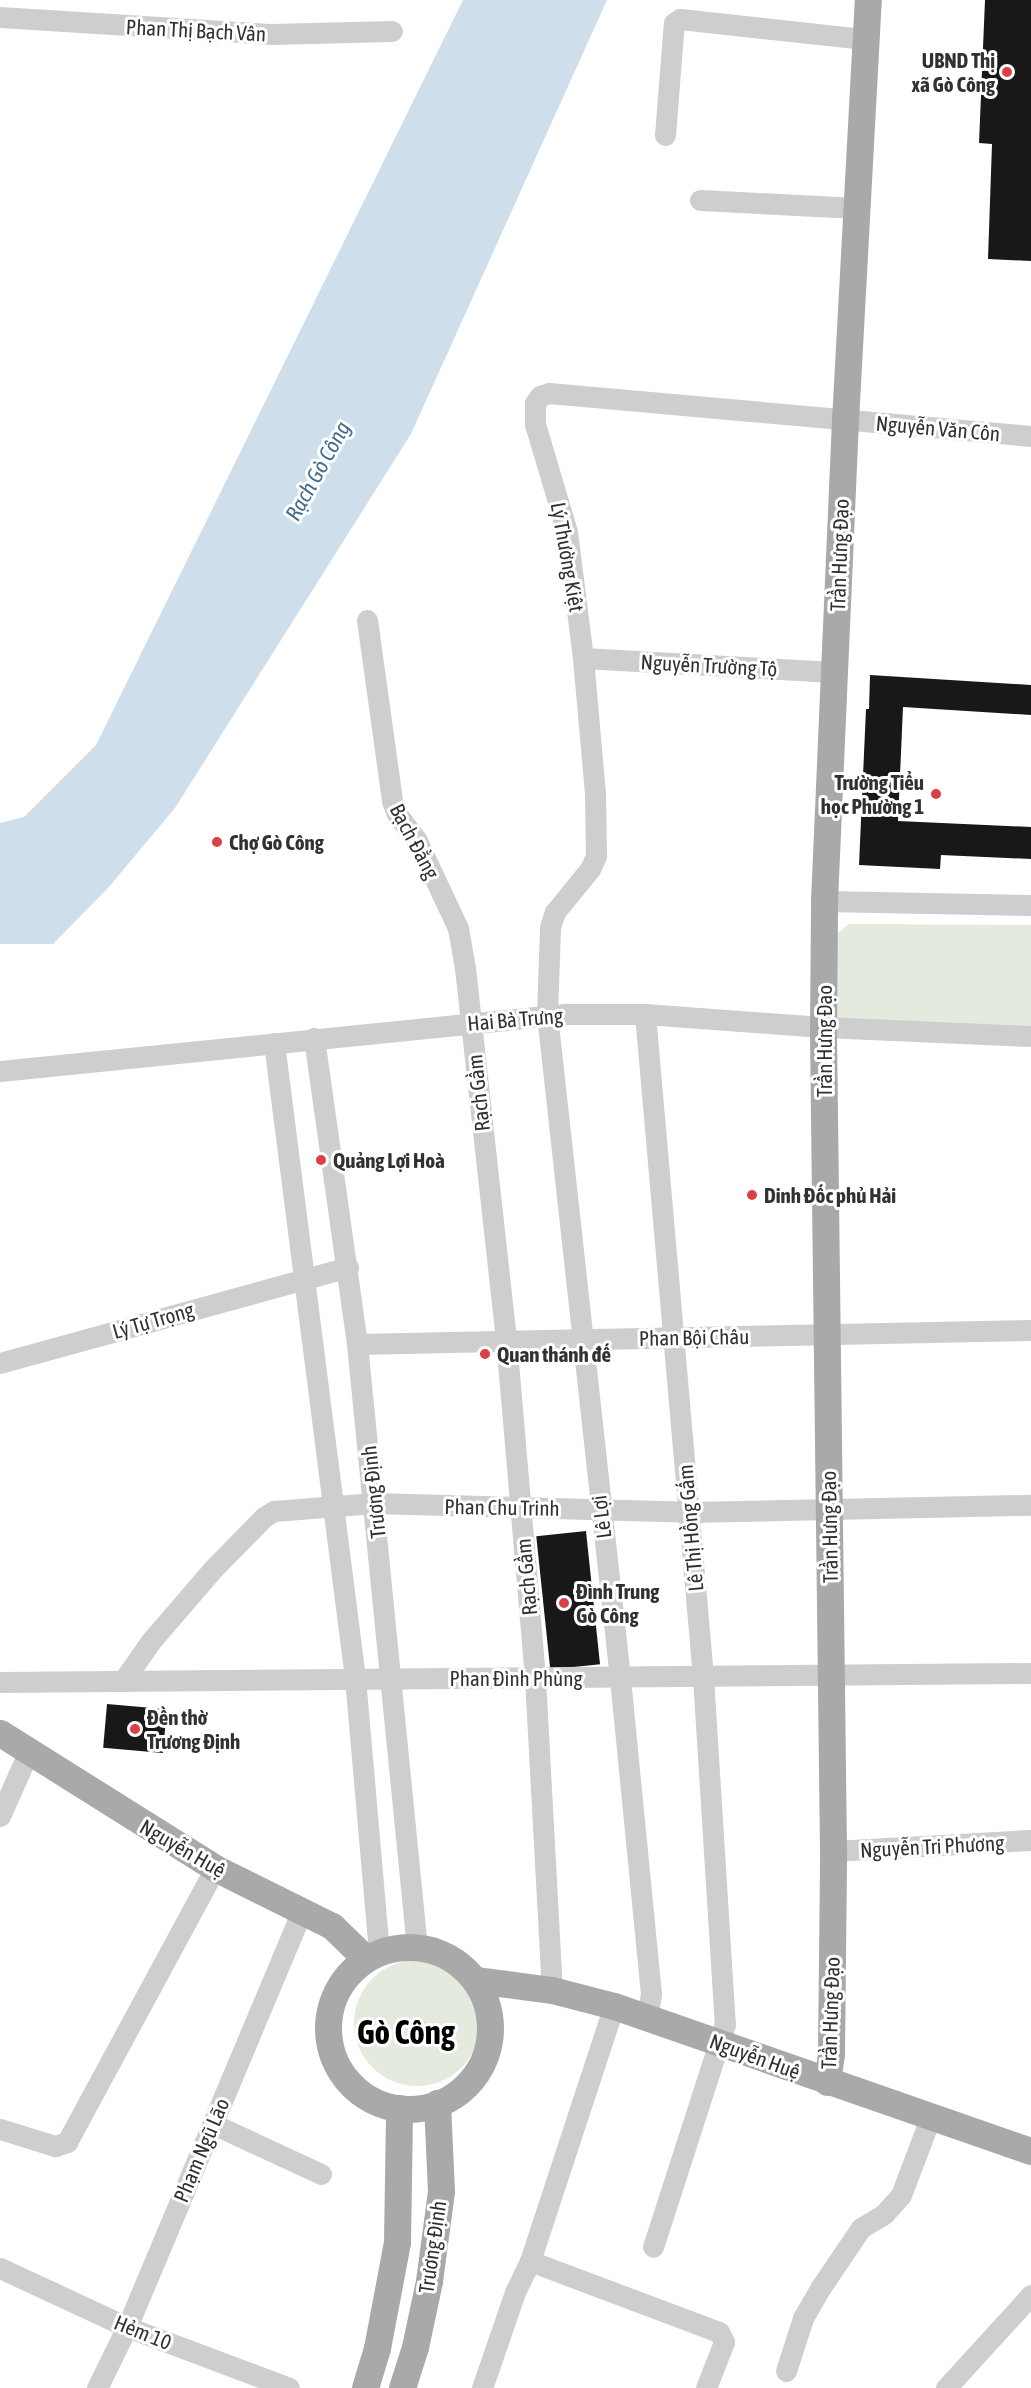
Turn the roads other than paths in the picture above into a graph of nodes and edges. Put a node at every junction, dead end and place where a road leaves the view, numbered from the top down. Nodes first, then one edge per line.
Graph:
1 (868, 0) edge
2 (0, 17) edge
3 (392, 31) dead end
4 (866, 39) junction
5 (665, 135) dead end
6 (700, 200) dead end
7 (856, 208) junction
8 (845, 421) junction
9 (1031, 436) edge
10 (367, 620) dead end
11 (583, 658) junction
12 (834, 672) junction
13 (824, 901) junction
14 (1031, 904) edge
15 (645, 1014) junction
16 (547, 1015) junction
17 (470, 1022) junction
18 (823, 1027) junction
19 (1031, 1036) edge
20 (314, 1038) junction
21 (274, 1043) junction
22 (0, 1071) edge
23 (348, 1267) junction
24 (306, 1278) junction
25 (1031, 1330) edge
26 (828, 1332) junction
27 (506, 1339) junction
28 (582, 1339) junction
29 (674, 1339) junction
30 (357, 1344) junction
31 (0, 1363) edge
32 (374, 1503) junction
33 (332, 1505) junction
34 (1031, 1505) edge
35 (520, 1509) junction
36 (600, 1509) junction
37 (829, 1510) junction
38 (688, 1512) junction
39 (1031, 1673) edge
40 (832, 1674) junction
41 (390, 1677) junction
42 (703, 1677) junction
43 (355, 1678) junction
44 (535, 1678) junction
45 (620, 1678) junction
46 (123, 1681) junction
47 (0, 1682) edge
48 (0, 1733) edge
49 (28, 1753) junction
50 (0, 1816) edge
51 (1031, 1840) edge
52 (833, 1851) junction
53 (215, 1869) junction
54 (302, 1910) junction
55 (417, 1948) junction
56 (372, 1956) junction
57 (475, 1980) junction
58 (552, 1990) junction
59 (614, 2006) junction
60 (647, 2019) junction
61 (719, 2042) junction
62 (827, 2082) junction
63 (437, 2103) junction
64 (399, 2108) junction
65 (931, 2116) junction
66 (213, 2124) junction
67 (0, 2129) edge
68 (1031, 2151) edge
69 (321, 2174) dead end
70 (653, 2247) dead end
71 (530, 2261) junction
72 (0, 2268) edge
73 (1031, 2295) edge
74 (127, 2327) junction
75 (786, 2371) dead end
76 (97, 2388) edge
77 (289, 2388) edge
78 (365, 2388) edge
79 (402, 2388) edge
80 (482, 2388) edge
81 (706, 2388) edge
82 (946, 2388) edge

1 - 4 main road, Trần Hưng Đạo
2 - 3 street, Phan Thị Bạch Vân
4 - 5 street
4 - 7 main road, Trần Hưng Đạo
6 - 7 street
7 - 8 main road, Trần Hưng Đạo
8 - 9 street, Nguyễn Văn Côn
8 - 11 street, Lý Thường Kiệt
8 - 12 main road, Trần Hưng Đạo
10 - 17 street, Bạch Đằng
11 - 12 street, Nguyễn Trường Tộ
11 - 16 street, Lý Thường Kiệt
12 - 13 main road, Trần Hưng Đạo
13 - 14 street
13 - 18 main road, Trần Hưng Đạo
15 - 16 street, Hai Bà Trưng
15 - 18 street, Hai Bà Trưng
15 - 29 street, Lê Thị Hồng Gấm
16 - 17 street, Hai Bà Trưng
16 - 28 street, Lê Lợi
17 - 20 street, Hai Bà Trưng
17 - 27 street, Rạch Gầm
18 - 19 street, Hai Bà Trưng
18 - 26 main road, Trần Hưng Đạo
20 - 21 street, Hai Bà Trưng
20 - 23 street, Trương Định
21 - 22 street, Hai Bà Trưng
21 - 24 street, Trương Định
23 - 24 street, Lý Tự Trọng
23 - 30 street, Trương Định
24 - 31 street, Lý Tự Trọng
24 - 33 street, Trương Định
25 - 26 street, Phan Bội Châu
26 - 29 street, Phan Bội Châu
26 - 37 main road, Trần Hưng Đạo
27 - 28 street, Phan Bội Châu
27 - 30 street, Phan Bội Châu
27 - 35 street, Rạch Gầm
28 - 29 street, Phan Bội Châu
28 - 36 street, Lê Lợi
29 - 38 street, Lê Thị Hồng Gấm
30 - 32 street, Trương Định
32 - 33 street, Phan Chu Trinh
32 - 35 street, Phan Chu Trinh
32 - 41 street, Trương Định
33 - 43 street, Trương Định
33 - 46 street, Phan Chu Trinh
34 - 37 street, Phan Chu Trinh
35 - 36 street, Phan Chu Trinh
35 - 44 street, Rạch Gầm
36 - 38 street, Phan Chu Trinh
36 - 45 street, Lê Lợi
37 - 38 street, Phan Chu Trinh
37 - 40 main road, Trần Hưng Đạo
38 - 42 street, Lê Thị Hồng Gấm
39 - 40 street, Phan Đình Phùng
40 - 42 street, Phan Đình Phùng
40 - 52 main road, Trần Hưng Đạo
41 - 43 street, Phan Đình Phùng
41 - 44 street, Phan Đình Phùng
41 - 55 street, Trương Định
42 - 45 street, Phan Đình Phùng
42 - 61 street, Lê Thị Hồng Gấm
43 - 46 street, Phan Đình Phùng
43 - 56 street, Trương Định
44 - 45 street, Phan Đình Phùng
44 - 58 street, Rạch Gầm
45 - 60 street, Lê Lợi
46 - 47 street, Phan Đình Phùng
48 - 49 main road, Nguyễn Huệ
49 - 50 street
49 - 53 main road, Nguyễn Huệ
51 - 52 street, Nguyễn Tri Phương
52 - 62 main road, Trần Hưng Đạo
53 - 54 main road, Nguyễn Huệ
53 - 67 street
54 - 56 main road, Nguyễn Huệ
54 - 66 street, Phạm Ngũ Lão
55 - 56 main road
55 - 57 main road
56 - 64 main road
57 - 58 main road, Nguyễn Huệ
57 - 63 main road
58 - 59 main road, Nguyễn Huệ
59 - 60 main road, Nguyễn Huệ
59 - 71 street
60 - 61 main road, Nguyễn Huệ
61 - 62 main road, Nguyễn Huệ
61 - 70 street, Lê Thị Hồng Gấm
62 - 65 main road, Nguyễn Huệ
63 - 64 main road
63 - 79 main road, Trương Định
64 - 78 main road, Trương Định
65 - 68 main road, Nguyễn Huệ
65 - 75 street
66 - 69 street
66 - 74 street, Phạm Ngũ Lão
71 - 80 street
71 - 81 street
72 - 74 street, Hẻm 10
73 - 82 street
74 - 76 street, Phạm Ngũ Lão
74 - 77 street, Hẻm 10

